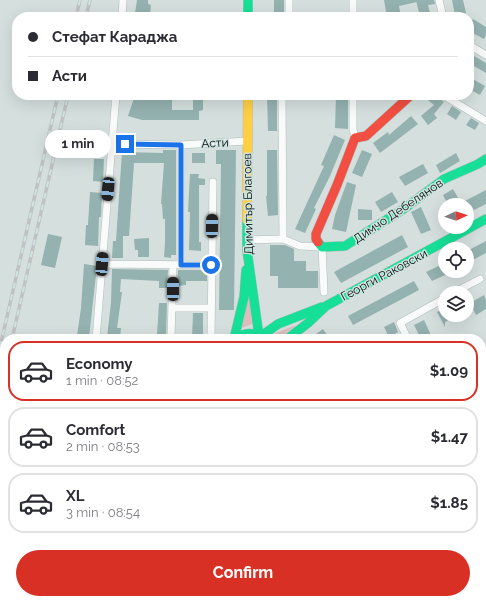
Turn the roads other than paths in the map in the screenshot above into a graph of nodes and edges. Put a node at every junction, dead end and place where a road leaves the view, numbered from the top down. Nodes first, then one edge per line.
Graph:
1 (124, 0) edge
2 (248, 0) edge
3 (289, 0) edge
4 (352, 0) edge
5 (439, 0) edge
6 (123, 12) edge
7 (248, 12) edge
8 (289, 12) edge
9 (353, 12) edge
10 (441, 12) edge
11 (474, 48) edge
12 (486, 55) edge
13 (115, 100) edge
14 (248, 100) edge
15 (282, 100) edge
16 (353, 100) edge
17 (406, 100) edge
18 (451, 100) edge
19 (486, 121) edge
20 (355, 138) junction
21 (247, 141) junction
22 (111, 144) junction
23 (181, 145) junction
24 (486, 159) edge
25 (213, 182) dead end
26 (486, 220) edge
27 (284, 239) junction
28 (247, 240) junction
29 (322, 247) junction
30 (246, 250) junction
31 (102, 264) junction
32 (173, 265) junction
33 (181, 265) junction
34 (211, 265) junction
35 (480, 279) dead end
36 (466, 286) edge
37 (324, 292) dead end
38 (438, 302) edge
39 (326, 306) junction
40 (172, 308) junction
41 (210, 308) junction
42 (256, 309) junction
43 (278, 324) junction
44 (96, 334) edge
45 (171, 334) edge
46 (211, 334) edge
47 (236, 334) edge
48 (244, 334) edge
49 (255, 334) edge
50 (260, 334) edge
51 (264, 334) edge
52 (294, 334) edge
53 (406, 334) edge

1 - 6 street
2 - 7 street
3 - 8 street
4 - 9 street
5 - 10 street
11 - 12 street
13 - 22 street
14 - 21 street, Димитър Благоев
15 - 27 street
16 - 20 street
17 - 20 street
18 - 19 street
20 - 29 street
21 - 23 street, Асти
21 - 28 street, Димитър Благоев
22 - 23 street, Асти
22 - 31 street
23 - 33 street
24 - 29 street, Димчо Дебелянов
25 - 34 street
26 - 39 street, Георги Раковски
27 - 28 street
27 - 29 street
28 - 30 street, Димитър Благоев
29 - 37 street
30 - 42 street, Димитър Благоев
30 - 47 street
31 - 32 street
31 - 44 street
32 - 33 street
32 - 40 street
33 - 34 street
34 - 41 street
35 - 36 street
38 - 53 street
39 - 43 street
39 - 52 street, Георги Раковски
40 - 41 street
40 - 45 street
41 - 46 street
42 - 43 street
42 - 50 street, Димитър Благоев
43 - 51 street
48 - 49 street

